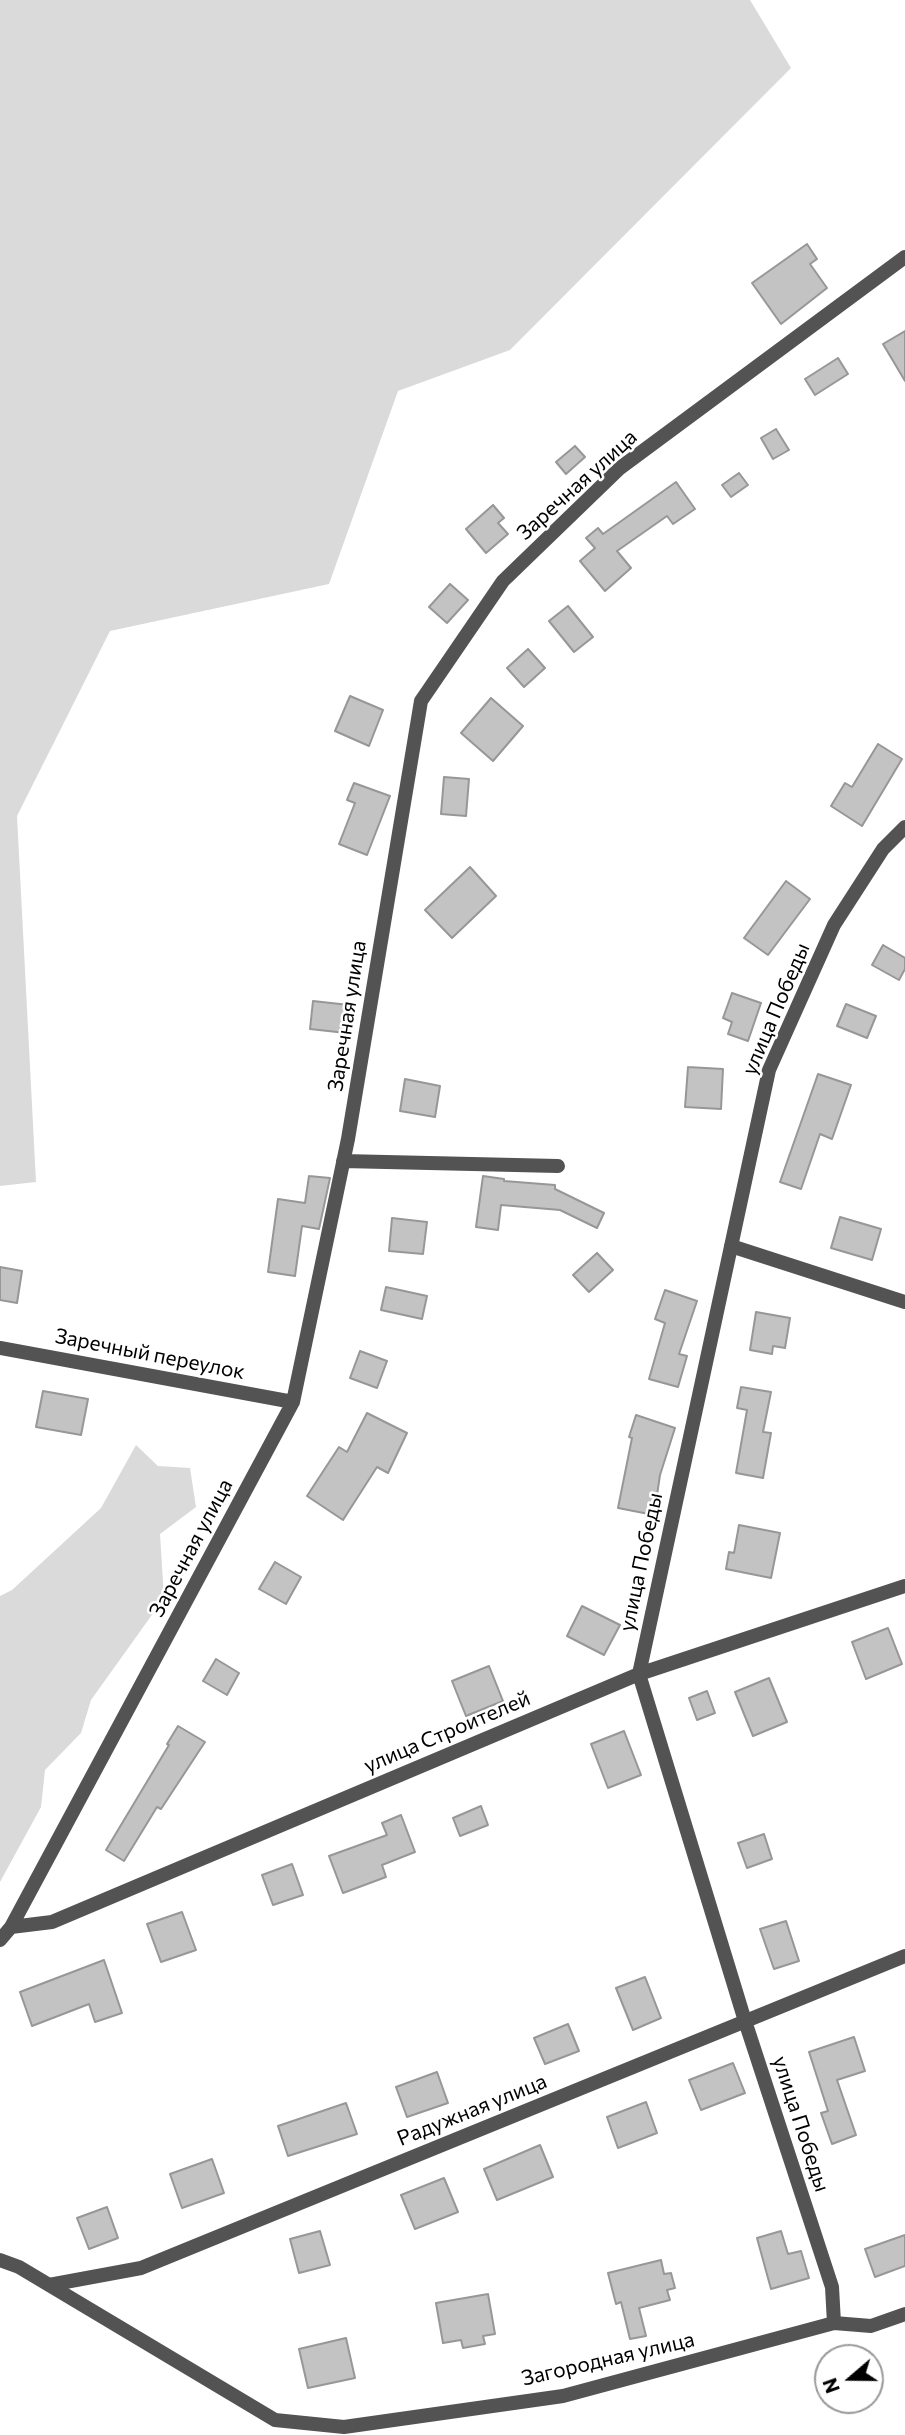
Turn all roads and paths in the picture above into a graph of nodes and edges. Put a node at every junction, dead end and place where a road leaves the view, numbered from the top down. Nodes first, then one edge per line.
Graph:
1 (905, 257) edge
2 (905, 827) edge
3 (343, 1161) junction
4 (558, 1166) dead end
5 (731, 1246) junction
6 (905, 1302) edge
7 (0, 1348) edge
8 (293, 1402) junction
9 (905, 1586) edge
10 (639, 1674) junction
11 (11, 1927) junction
12 (0, 1940) edge
13 (905, 1956) edge
14 (745, 2021) junction
15 (0, 2260) edge
16 (49, 2285) junction
17 (905, 2314) edge
18 (834, 2323) junction

1 - 3 street, Заречная улица
2 - 5 street, улица Победы
3 - 4 street
3 - 8 street, Заречная улица
5 - 6 street
5 - 10 street, улица Победы
7 - 8 street, Заречный переулок
8 - 11 street, Заречная улица
9 - 10 street, улица Строителей
10 - 11 street, улица Строителей
10 - 14 street, улица Победы
11 - 12 street, Заречная улица
13 - 14 street, Радужная улица
14 - 16 street, Радужная улица
14 - 18 street, улица Победы
15 - 16 street
16 - 18 street, Загородная улица
17 - 18 street, Загородная улица

